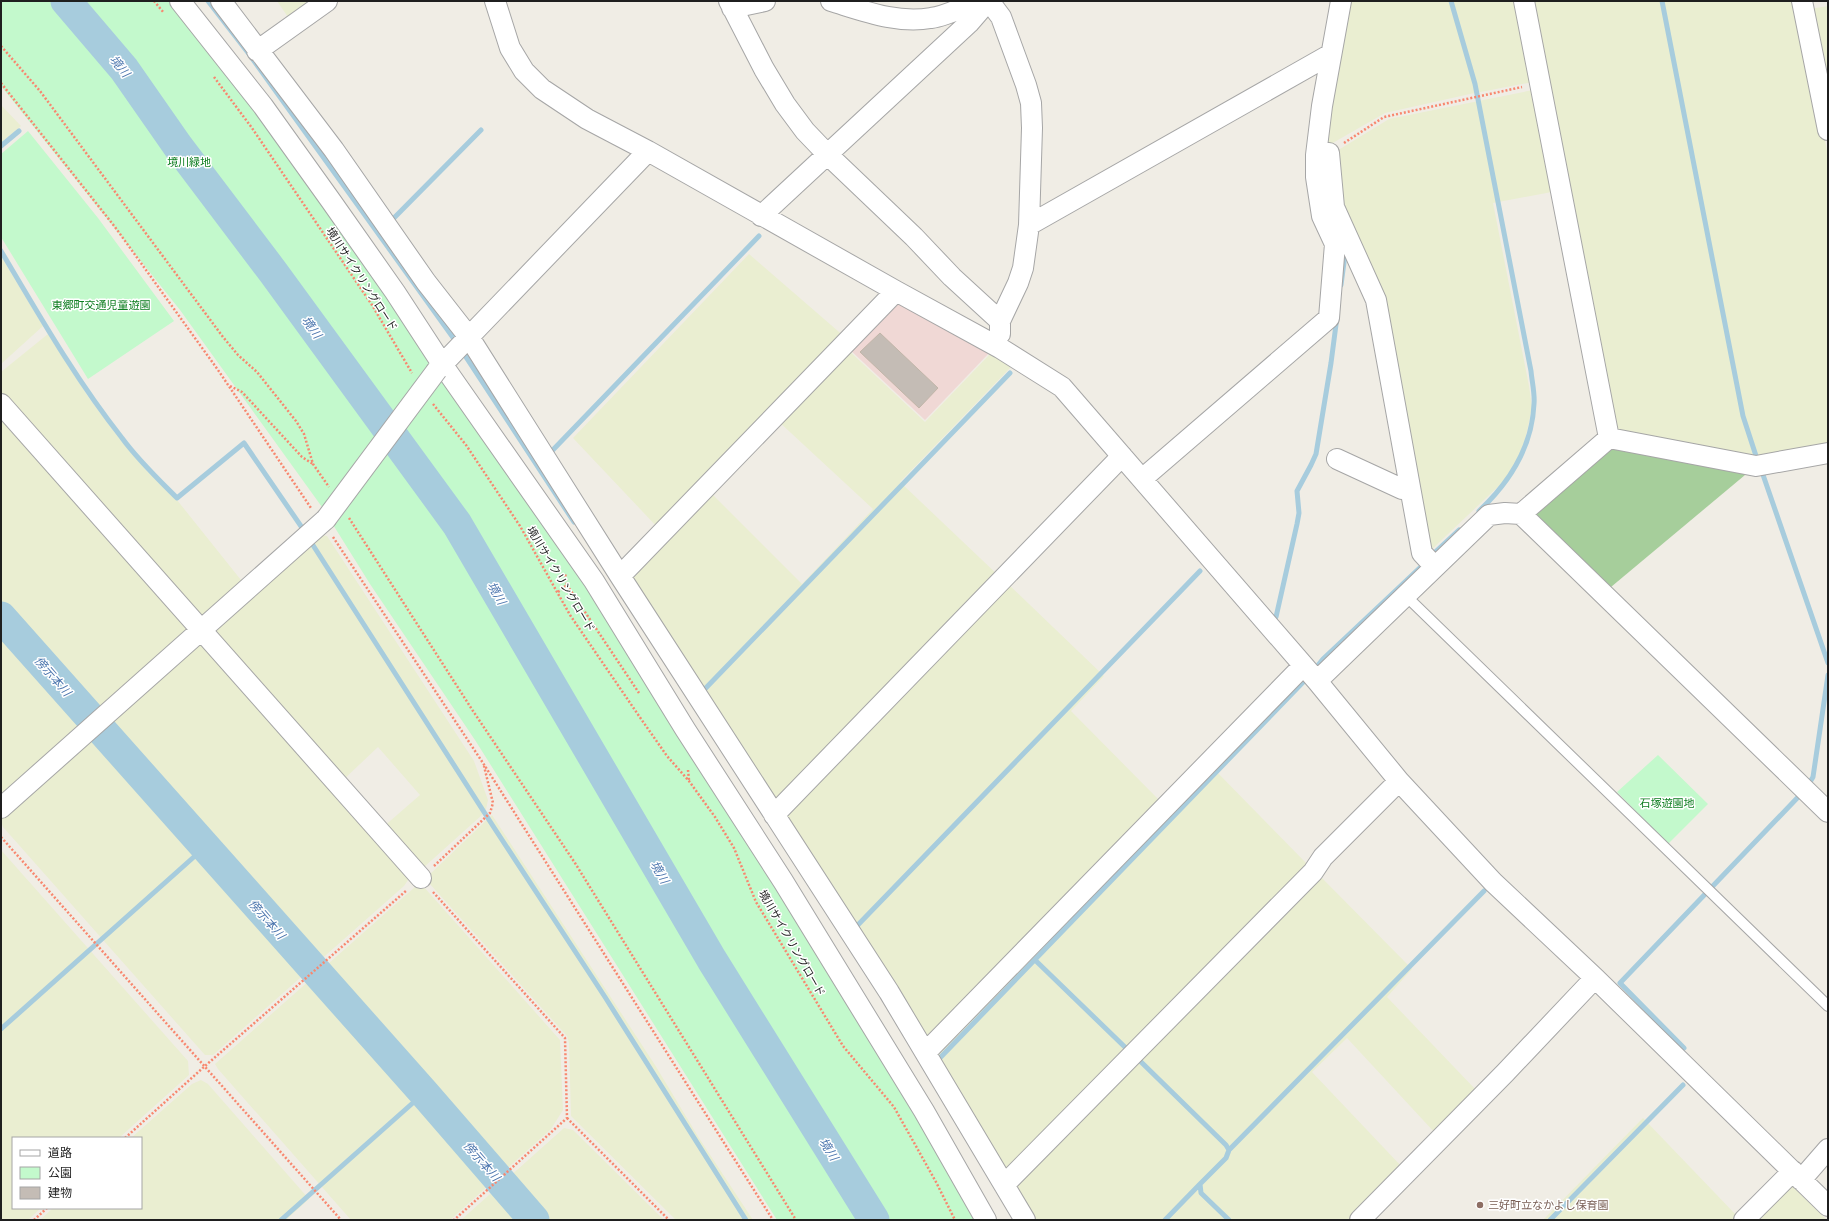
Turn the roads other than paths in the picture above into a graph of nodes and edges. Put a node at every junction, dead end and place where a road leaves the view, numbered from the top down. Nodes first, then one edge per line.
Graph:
1 (180, 1) edge
2 (220, 1) edge
3 (327, 1) edge
4 (495, 1) edge
5 (765, 1) edge
6 (831, 1) edge
7 (1341, 1) edge
8 (1524, 1) edge
9 (1802, 1) edge
10 (983, 2) edge
11 (731, 5) edge
12 (257, 51) junction
13 (1331, 54) junction
14 (1828, 130) edge
15 (648, 151) junction
16 (1328, 153) road end
17 (828, 155) junction
18 (761, 216) junction
19 (1029, 225) junction
20 (1342, 242) junction
21 (896, 291) junction
22 (1000, 321) junction
23 (469, 337) junction
24 (1000, 348) junction
25 (443, 363) junction
26 (1, 404) edge
27 (1610, 438) junction
28 (1828, 453) edge
29 (1122, 456) junction
30 (1337, 459) dead end
31 (1142, 479) junction
32 (1410, 489) junction
33 (1521, 514) junction
34 (1435, 567) junction
35 (620, 576) junction
36 (1405, 595) junction
37 (201, 631) junction
38 (1303, 666) junction
39 (1317, 681) junction
40 (1398, 781) junction
41 (1, 808) edge
42 (1828, 812) edge
43 (774, 815) junction
44 (421, 878) road end
45 (1595, 978) junction
46 (1828, 1006) edge
47 (926, 1052) junction
48 (1828, 1149) edge
49 (1797, 1175) junction
50 (1004, 1185) junction
51 (1828, 1206) edge
52 (986, 1220) edge
53 (1025, 1220) edge
54 (1360, 1220) edge
55 (1744, 1220) edge

1 - 25 street
2 - 12 street
3 - 12 street
4 - 15 street
5 - 11 street
6 - 10 street
7 - 13 street
8 - 27 street
9 - 14 street
10 - 17 street
10 - 19 street
11 - 17 street
12 - 23 street
13 - 19 street
13 - 20 street
15 - 18 street
15 - 23 street
16 - 20 street
17 - 18 street
17 - 22 street
18 - 21 street
19 - 22 street
20 - 31 street
20 - 32 street
21 - 24 street
21 - 35 street
22 - 24 street
23 - 25 street
23 - 35 street
24 - 29 street
25 - 37 street, bridge
25 - 52 street
26 - 37 street
27 - 28 street
27 - 33 street
29 - 31 street
29 - 43 street
30 - 32 street
31 - 38 street
32 - 34 street
33 - 34 street
33 - 42 street
34 - 36 street
35 - 43 street
36 - 39 street
36 - 46 lane
37 - 41 street
37 - 44 street
38 - 39 street
38 - 47 street
39 - 40 street
40 - 45 street
40 - 50 street
43 - 47 street
45 - 49 street
45 - 54 street
47 - 50 street
48 - 49 street
49 - 51 street
49 - 55 street
50 - 53 street

